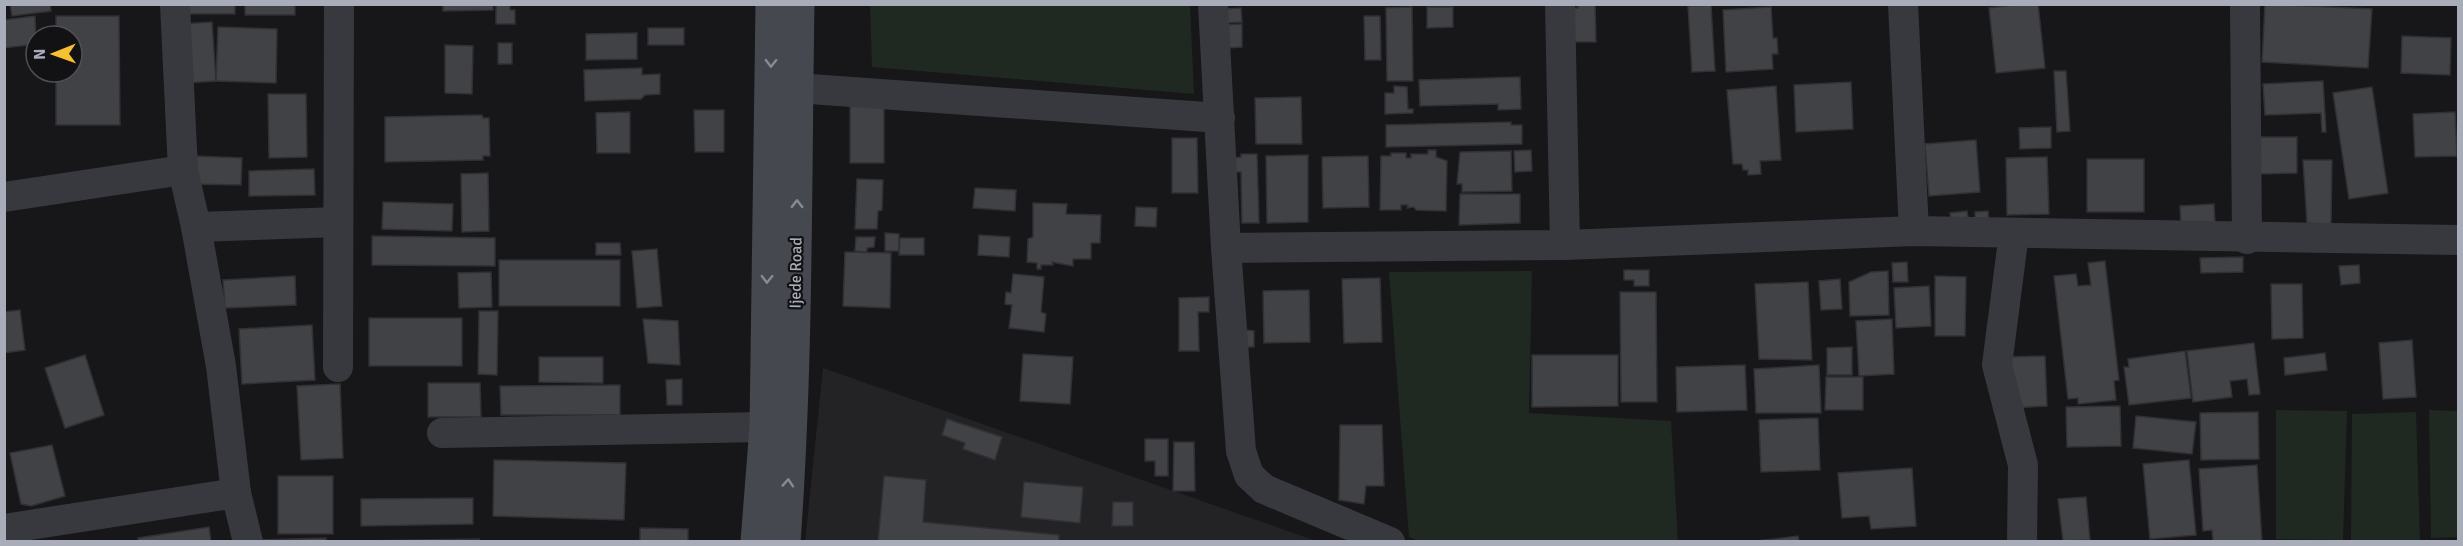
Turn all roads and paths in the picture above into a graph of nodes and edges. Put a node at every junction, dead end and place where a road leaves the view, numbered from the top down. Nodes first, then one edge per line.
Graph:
1 (175, 4) edge
2 (339, 4) edge
3 (772, 4) edge
4 (798, 4) edge
5 (1213, 4) edge
6 (1560, 4) edge
7 (1903, 4) edge
8 (2245, 4) edge
9 (796, 88) junction
10 (1220, 118) junction
11 (183, 170) junction
12 (4, 197) edge
13 (339, 222) junction
14 (196, 227) junction
15 (1914, 231) junction
16 (2014, 233) junction
17 (2247, 238) junction
18 (2458, 240) edge
19 (782, 242) junction
20 (1566, 245) junction
21 (1226, 248) junction
22 (338, 367) dead end
23 (766, 427) junction
24 (442, 433) dead end
25 (236, 493) junction
26 (4, 529) edge
27 (248, 542) edge
28 (757, 542) edge
29 (784, 542) edge
30 (1390, 542) edge
31 (2022, 542) edge

1 - 11 street
2 - 13 street
3 -> 19 main road, Ijede Road
4 - 9 main road, Ijede Road
5 - 10 street
6 - 20 street
7 - 15 street
8 - 17 street
9 - 10 street
19 -> 9 main road, Ijede Road
10 - 21 street
11 - 12 street
11 - 14 street
13 - 14 street
13 - 22 street
14 - 25 street
15 - 16 street
15 - 20 street
16 - 17 street
16 - 31 street
17 - 18 street
19 -> 23 main road, Ijede Road
29 -> 19 main road, Ijede Road
20 - 21 street
21 - 30 street
23 - 24 street
23 - 28 main road, Ijede Road
25 - 26 street
25 - 27 street

